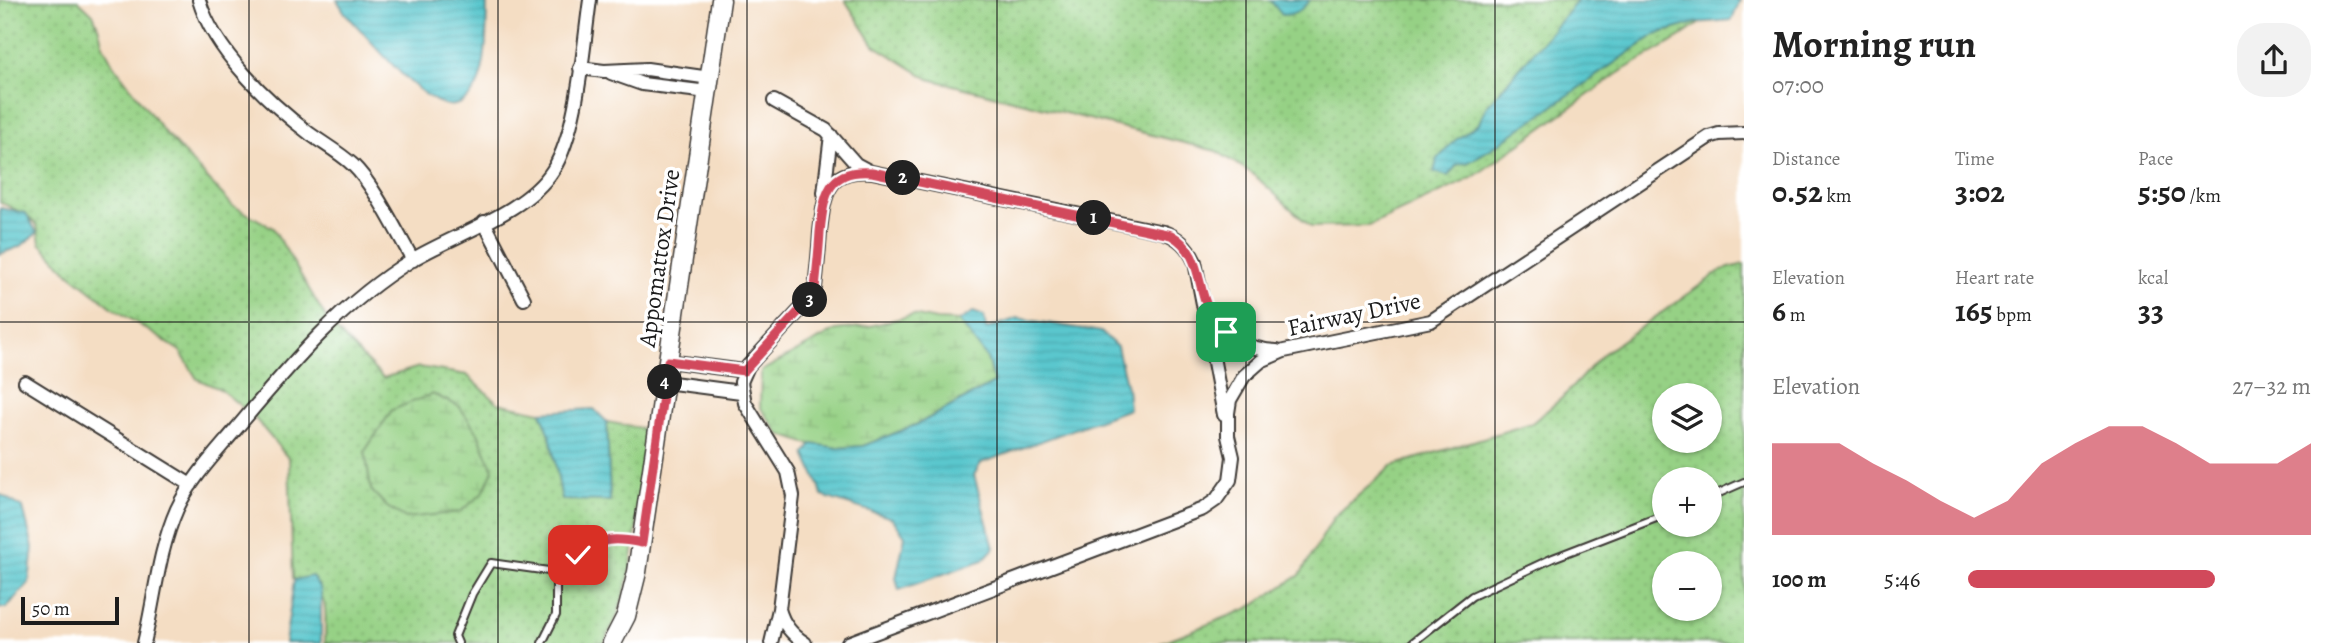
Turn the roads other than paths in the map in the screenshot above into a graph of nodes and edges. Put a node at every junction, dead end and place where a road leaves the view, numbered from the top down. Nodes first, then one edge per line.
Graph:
1 (199, 0) edge
2 (590, 0) edge
3 (721, 0) edge
4 (580, 68) junction
5 (709, 85) junction
6 (774, 101) dead end
7 (1744, 133) edge
8 (831, 135) junction
9 (872, 172) junction
10 (824, 200) junction
11 (484, 222) junction
12 (413, 260) junction
13 (1201, 292) junction
14 (524, 299) dead end
15 (1284, 351) junction
16 (668, 361) junction
17 (744, 371) junction
18 (25, 382) dead end
19 (665, 382) junction
20 (741, 392) junction
21 (1228, 436) junction
22 (1744, 482) edge
23 (191, 485) junction
24 (1722, 492) edge
25 (1652, 520) edge
26 (642, 543) junction
27 (556, 572) junction
28 (779, 609) junction
29 (144, 643) edge
30 (458, 643) edge
31 (542, 643) edge
32 (612, 643) edge
33 (771, 643) edge
34 (805, 643) edge
35 (848, 643) edge
36 (1412, 643) edge

1 - 12 street
2 - 4 street
3 - 5 street, Appomattox Drive
4 - 5 street
4 - 11 street
5 - 16 street, Appomattox Drive
6 - 8 street
7 - 15 street, Fairway Drive
8 - 9 street
8 - 10 street
9 - 10 street
9 - 13 street
10 - 17 street
11 - 12 street
11 - 14 street
12 - 23 street
13 - 15 street
13 - 21 street
15 - 21 street, Fairway Drive
16 - 17 street
16 - 19 street, Appomattox Drive
17 - 20 street
18 - 23 street
19 - 20 street
19 - 26 street, Appomattox Drive
20 - 28 street
21 - 35 street, Fairway Drive
22 - 24 lane
23 - 29 street
25 - 36 lane
26 - 27 lane
26 - 32 street, Appomattox Drive
27 - 30 lane
27 - 31 lane
28 - 33 street
28 - 34 street

